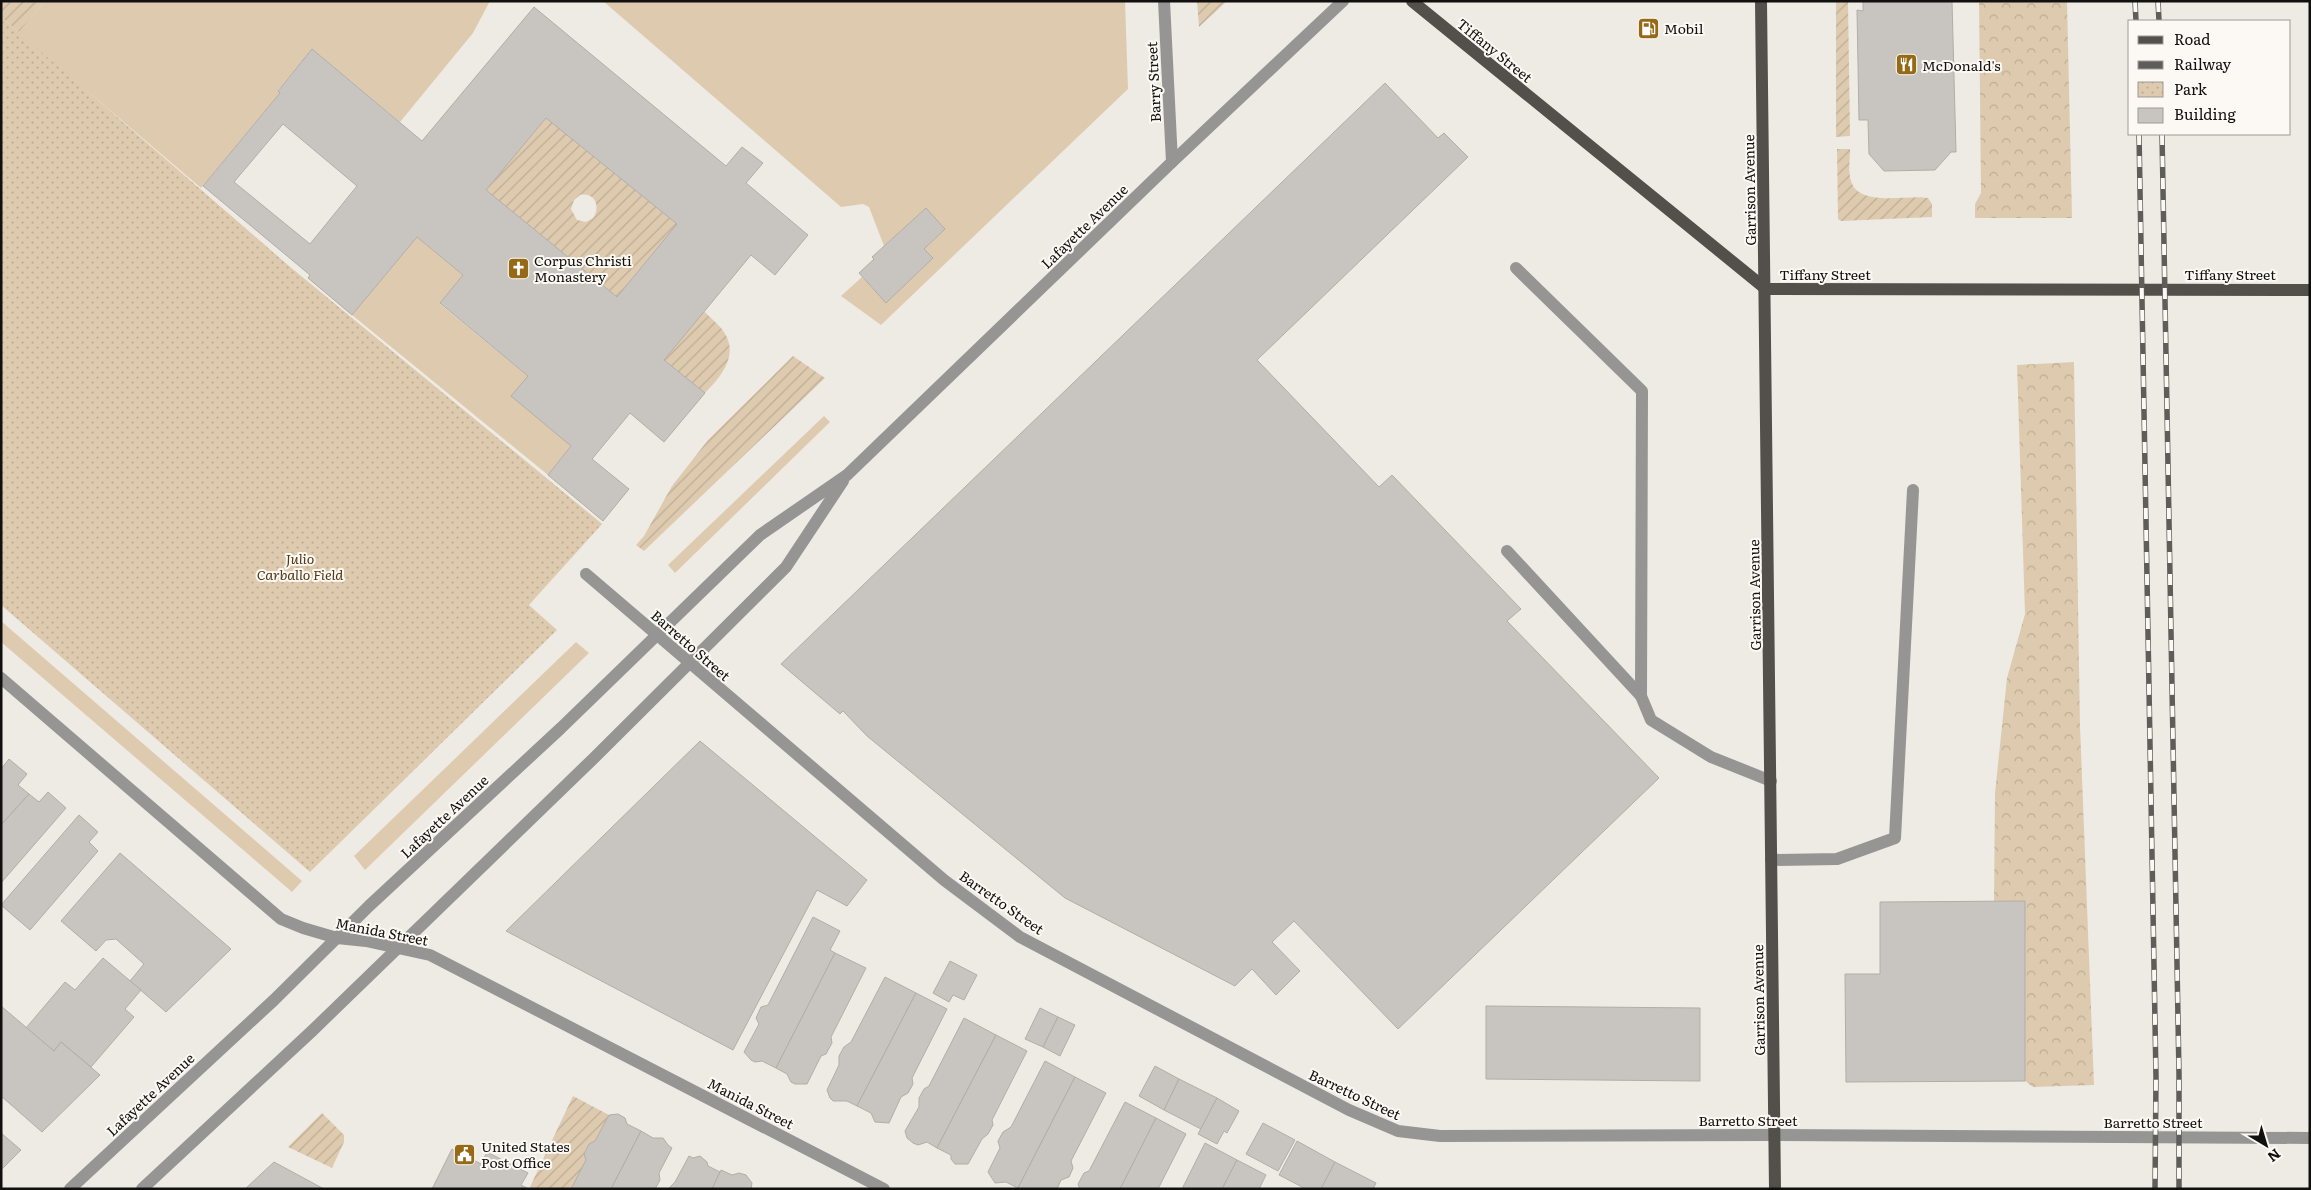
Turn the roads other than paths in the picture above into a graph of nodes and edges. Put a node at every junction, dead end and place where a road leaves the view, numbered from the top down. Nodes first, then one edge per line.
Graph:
1 (1164, 1) edge
2 (1343, 1) edge
3 (1412, 1) edge
4 (1761, 1) edge
5 (1172, 162) junction
6 (1516, 268) dead end
7 (1766, 289) junction
8 (2310, 290) edge
9 (847, 474) junction
10 (1913, 490) dead end
11 (1507, 551) dead end
12 (586, 574) dead end
13 (657, 636) junction
14 (689, 663) junction
15 (1, 678) edge
16 (1642, 696) junction
17 (1771, 781) junction
18 (1771, 860) junction
19 (336, 938) junction
20 (396, 948) junction
21 (1774, 1135) junction
22 (2310, 1138) edge
23 (70, 1189) edge
24 (142, 1189) edge
25 (884, 1189) edge
26 (1775, 1189) edge

1 - 5 street, Barry Street
2 - 5 street, Lafayette Avenue
3 - 7 main road, Tiffany Street
4 - 7 main road, Garrison Avenue
5 - 9 street, Lafayette Avenue
6 - 16 street
7 - 8 main road, Tiffany Street
7 - 17 main road, Garrison Avenue
9 - 13 street, Lafayette Avenue
9 - 14 street, Lafayette Avenue
10 - 18 street
11 - 16 street
12 - 13 street, Barretto Street
13 - 14 street, Barretto Street
13 - 19 street, Lafayette Avenue
14 - 20 street, Lafayette Avenue
14 - 21 street, Barretto Street
15 - 19 street, Manida Street
16 - 17 street
17 - 18 main road, Garrison Avenue
18 - 21 main road, Garrison Avenue
19 - 20 street, Manida Street
19 - 23 street, Lafayette Avenue
20 - 24 street, Lafayette Avenue
20 - 25 street, Manida Street
21 - 22 street, Barretto Street
21 - 26 main road, Garrison Avenue

